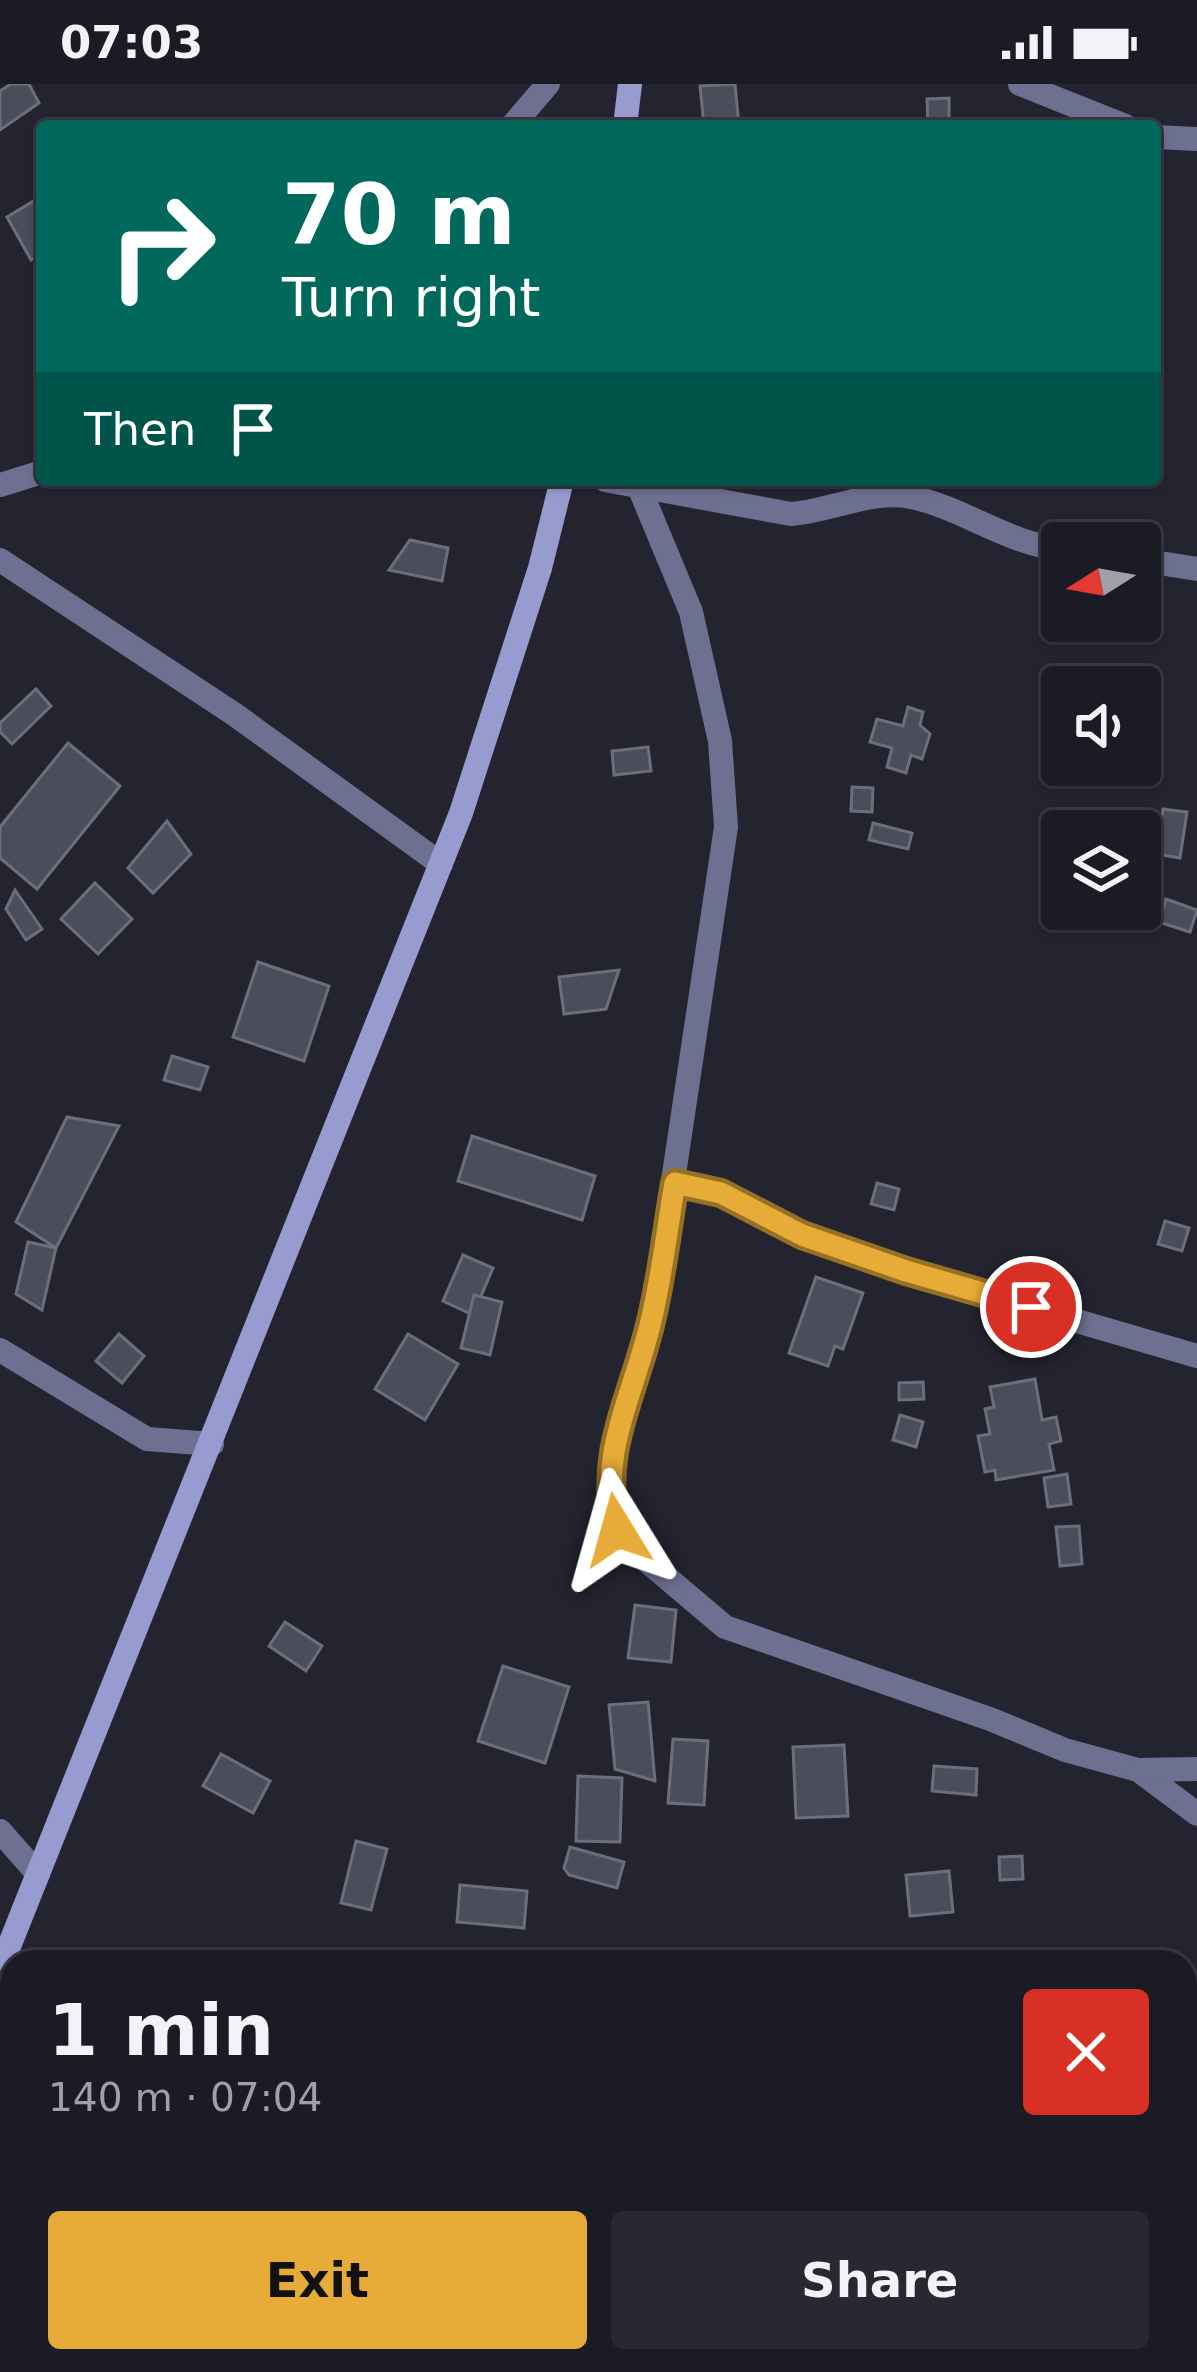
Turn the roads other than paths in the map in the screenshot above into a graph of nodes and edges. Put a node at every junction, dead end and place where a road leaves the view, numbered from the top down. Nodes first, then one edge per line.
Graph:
1 (548, 84) edge
2 (630, 84) edge
3 (1020, 84) edge
4 (517, 120) edge
5 (627, 120) edge
6 (1110, 120) edge
7 (1161, 136) edge
8 (1197, 139) edge
9 (36, 474) edge
10 (0, 485) edge
11 (560, 486) edge
12 (634, 486) edge
13 (639, 487) junction
14 (1041, 547) edge
15 (0, 560) edge
16 (1161, 563) edge
17 (1197, 569) edge
18 (441, 864) junction
19 (675, 1183) junction
20 (0, 1350) edge
21 (1197, 1356) edge
22 (212, 1444) junction
23 (1197, 1769) edge
24 (1138, 1770) junction
25 (1197, 1814) edge
26 (0, 1831) edge
27 (38, 1874) junction
28 (8, 1950) edge

1 - 4 street
2 - 5 street
3 - 6 street
7 - 8 street
9 - 10 street
11 - 18 street
12 - 13 street
13 - 14 street
13 - 19 street
15 - 18 street
16 - 17 street
18 - 22 street
19 - 21 street
19 - 24 street
20 - 22 street
22 - 27 street
23 - 24 street
24 - 25 street
26 - 27 street
27 - 28 street

